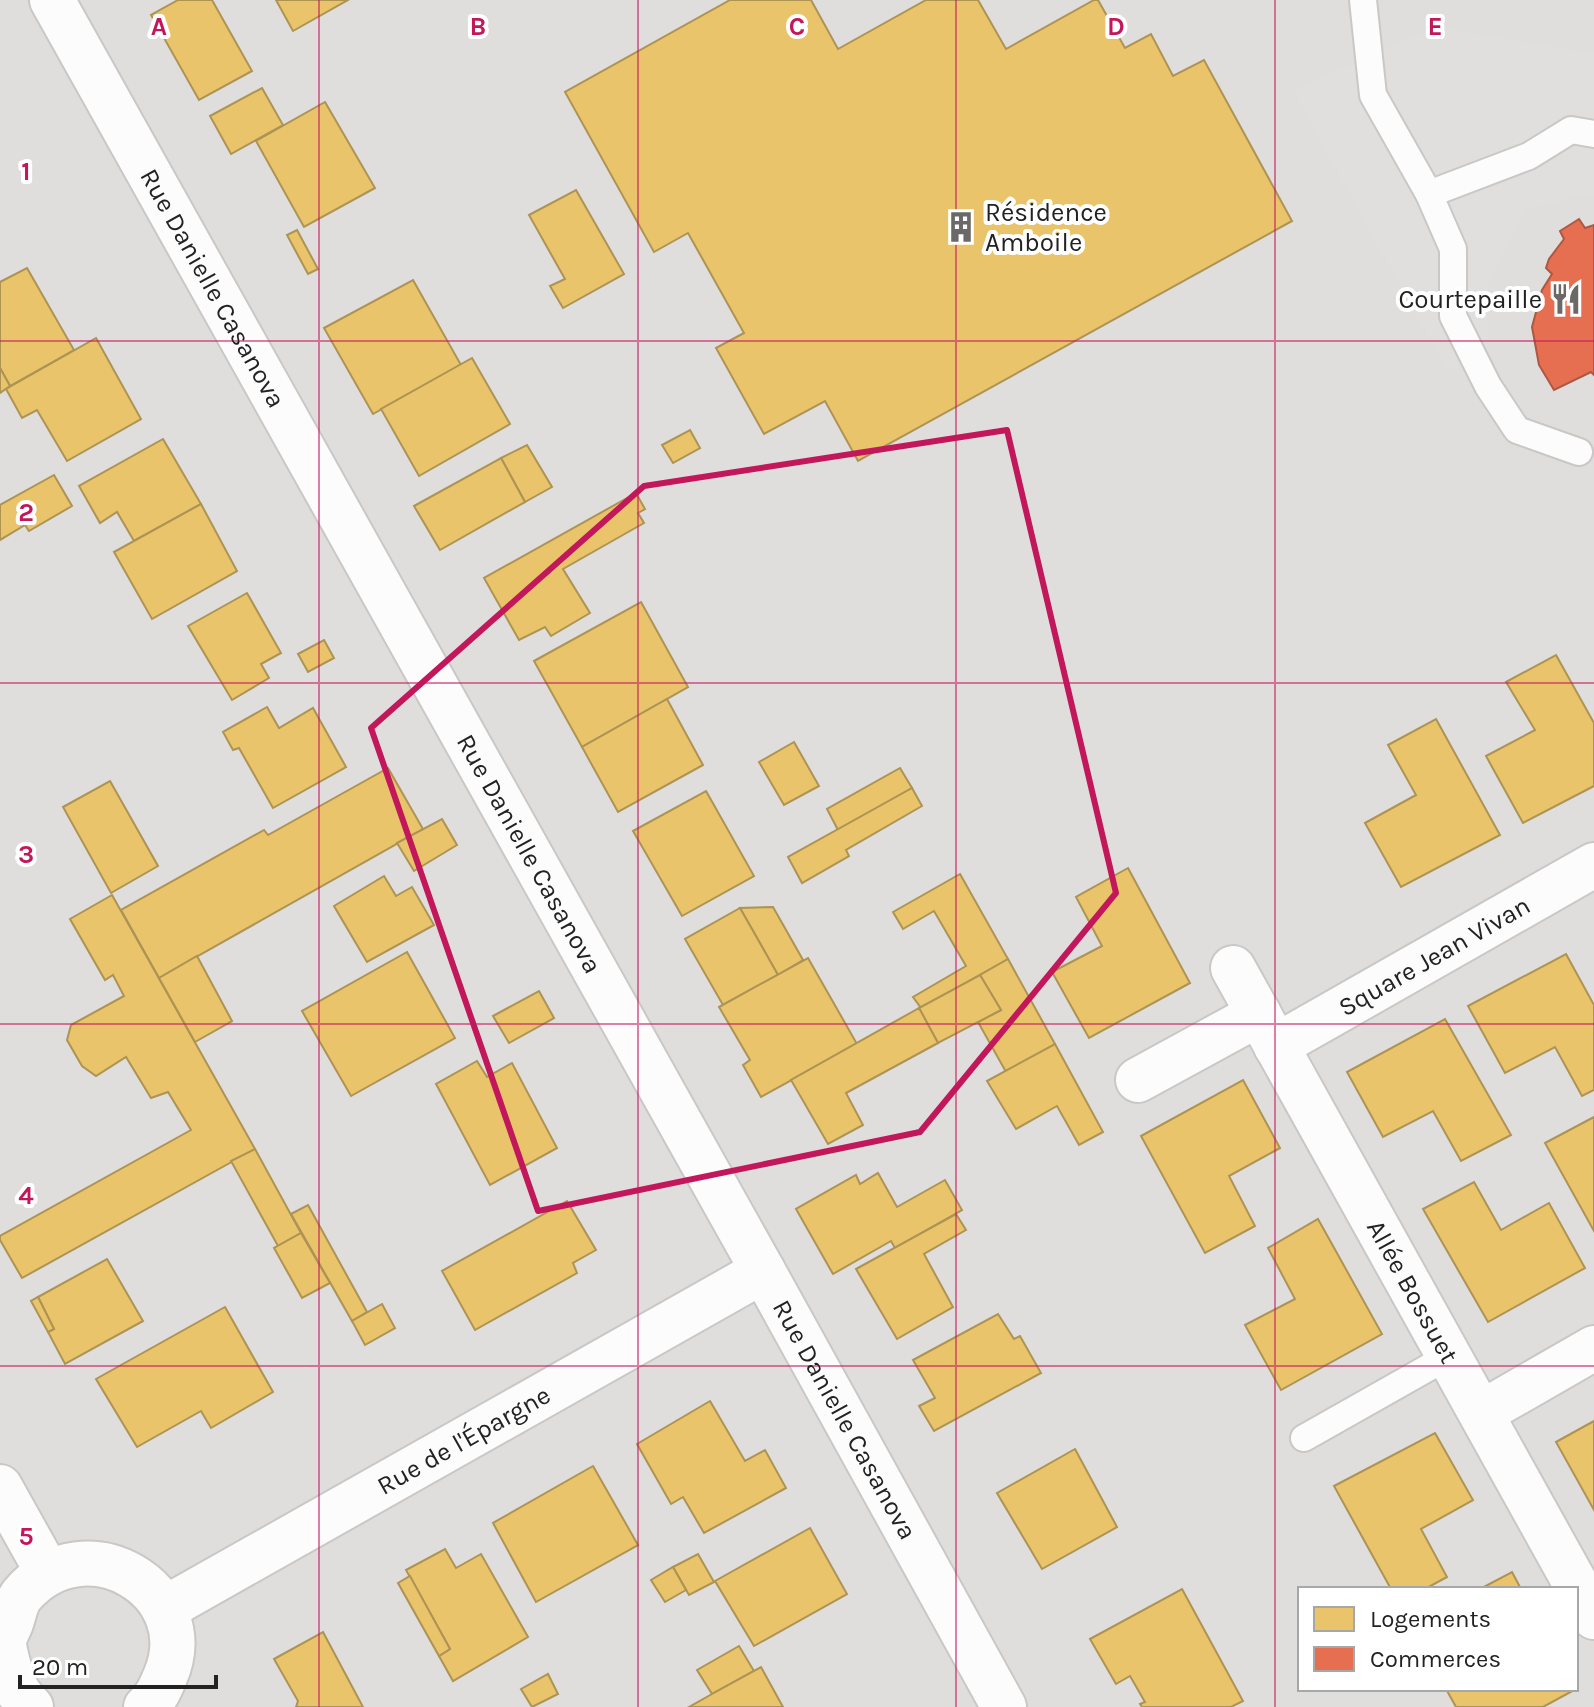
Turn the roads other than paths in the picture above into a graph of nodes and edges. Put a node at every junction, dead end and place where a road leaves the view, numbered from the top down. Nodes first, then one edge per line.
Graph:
1 (52, 0) edge
2 (1363, 0) edge
3 (1594, 134) edge
4 (1429, 194) junction
5 (1579, 452) dead end
6 (1594, 865) edge
7 (1233, 968) dead end
8 (1267, 1030) junction
9 (1138, 1080) dead end
10 (763, 1271) junction
11 (1594, 1348) edge
12 (1449, 1356) junction
13 (1481, 1413) junction
14 (1304, 1438) dead end
15 (0, 1487) edge
16 (48, 1573) junction
17 (1577, 1587) edge
18 (1578, 1588) edge
19 (164, 1609) junction
20 (1594, 1617) edge
21 (16, 1699) edge
22 (146, 1707) edge
23 (1004, 1707) edge

1 - 10 street, Rue Danielle Casanova
2 - 4 lane
3 - 4 lane
4 - 5 lane
6 - 8 street, Square Jean Vivan
7 - 8 street, Allée Bossuet
8 - 9 street, Square Jean Vivan
8 - 12 street, Allée Bossuet
10 - 19 street, Rue de l'Épargne
10 - 23 street, Rue Danielle Casanova
11 - 13 street
12 - 13 street, Allée Bossuet
12 - 14 lane
13 - 17 street, Allée Bossuet
15 - 16 street
16 - 19 street
16 - 21 street
18 - 20 street, Allée Bossuet
19 - 22 street

